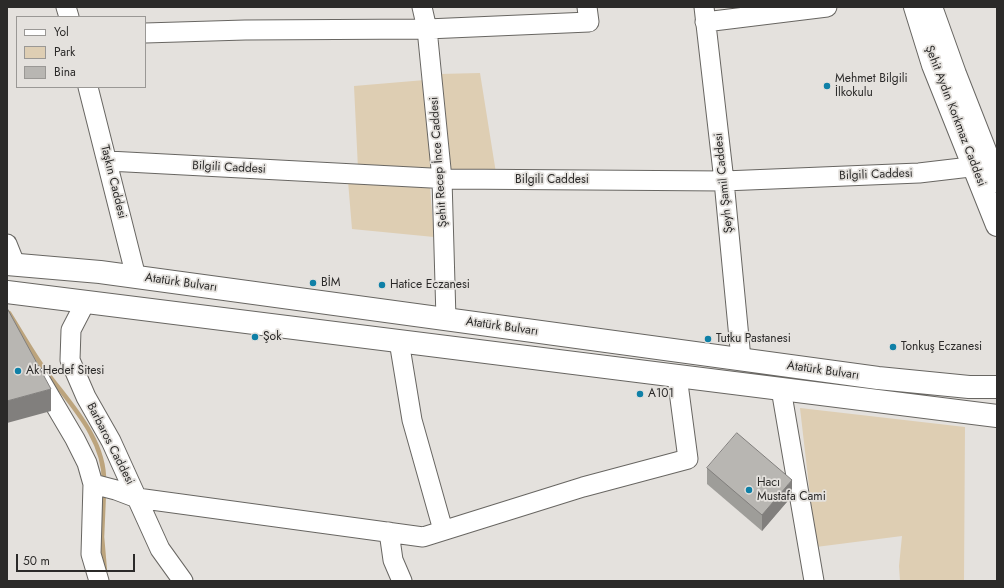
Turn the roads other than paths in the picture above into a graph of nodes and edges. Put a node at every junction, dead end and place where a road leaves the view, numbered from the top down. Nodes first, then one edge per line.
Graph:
1 (422, 7) edge
2 (587, 7) edge
3 (827, 7) edge
4 (915, 7) edge
5 (931, 7) edge
6 (704, 14) edge
7 (427, 29) junction
8 (146, 33) edge
9 (88, 88) edge
10 (108, 161) junction
11 (990, 169) edge
12 (442, 178) junction
13 (724, 181) junction
14 (997, 225) edge
15 (7, 244) edge
16 (11, 264) edge
17 (136, 277) junction
18 (7, 292) edge
19 (86, 301) junction
20 (446, 319) junction
21 (399, 341) junction
22 (741, 360) junction
23 (31, 365) edge
24 (677, 376) junction
25 (997, 387) edge
26 (781, 389) junction
27 (997, 416) edge
28 (94, 484) junction
29 (137, 498) junction
30 (443, 530) junction
31 (389, 532) junction
32 (182, 580) edge
33 (99, 581) edge
34 (402, 581) edge
35 (814, 581) edge

1 - 7 street, Şehit Recep İnce Caddesi
2 - 7 street
3 - 6 street
4 - 11 main road, Şehit Aydın Korkmaz Caddesi
5 - 11 main road, Şehit Aydın Korkmaz Caddesi
6 - 13 street, Şeyh Şamil Caddesi
7 - 8 street
7 - 12 street, Şehit Recep İnce Caddesi
9 - 10 street, Taşkın Caddesi
10 - 12 street, Bilgili Caddesi
10 - 17 street, Taşkın Caddesi
11 - 13 street, Bilgili Caddesi
11 - 14 main road, Şehit Aydın Korkmaz Caddesi
12 - 13 street, Bilgili Caddesi
12 - 20 street, Şehit Recep İnce Caddesi
13 - 22 street, Şeyh Şamil Caddesi
15 - 16 street
16 - 17 main road, Atatürk Bulvarı
17 - 20 main road, Atatürk Bulvarı
18 - 19 main road, Atatürk Bulvarı
19 - 21 main road, Atatürk Bulvarı
19 - 29 street, Barbaros Caddesi
20 - 22 main road, Atatürk Bulvarı
21 - 24 main road, Atatürk Bulvarı
21 - 30 street
22 - 25 main road, Atatürk Bulvarı
23 - 28 street
24 - 26 main road, Atatürk Bulvarı
24 - 30 street
26 - 27 main road, Atatürk Bulvarı
26 - 35 street
28 - 29 street
28 - 33 street
29 - 31 street
29 - 32 street, Barbaros Caddesi
30 - 31 street
31 - 34 street

